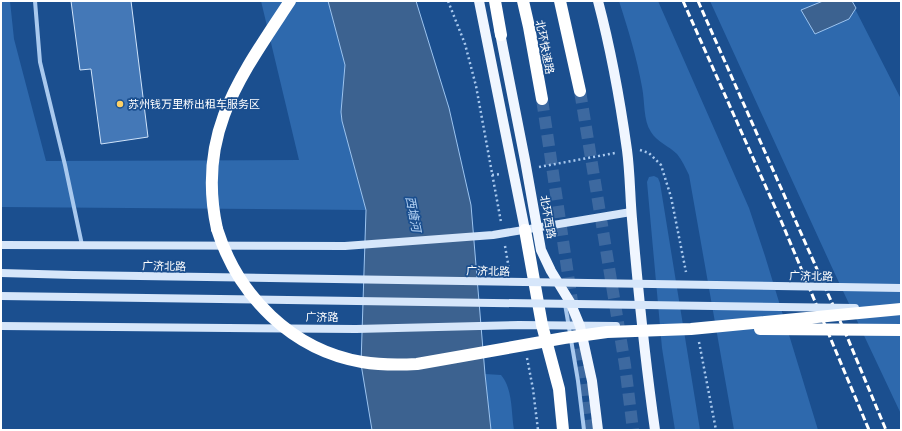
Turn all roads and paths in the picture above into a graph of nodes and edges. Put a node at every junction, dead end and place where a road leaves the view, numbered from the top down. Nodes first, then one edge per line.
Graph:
1 (34, 1) edge
2 (290, 1) edge
3 (448, 1) edge
4 (479, 1) edge
5 (492, 1) edge
6 (495, 1) edge
7 (523, 1) edge
8 (560, 1) edge
9 (598, 1) edge
10 (501, 35) junction
11 (580, 91) tunnel mouth
12 (542, 99) tunnel mouth
13 (627, 151) junction
14 (527, 170) junction
15 (514, 172) junction
16 (492, 175) junction
17 (631, 212) junction
18 (537, 228) junction
19 (525, 230) junction
20 (503, 234) junction
21 (1, 245) edge
22 (82, 245) junction
23 (510, 272) dead end
24 (1, 273) edge
25 (562, 288) junction
26 (901, 288) edge
27 (1, 296) edge
28 (901, 309) edge
29 (542, 325) junction
30 (569, 325) junction
31 (1, 326) edge
32 (580, 326) junction
33 (642, 326) junction
34 (691, 329) junction
35 (901, 330) edge
36 (526, 353) dead end
37 (538, 430) edge
38 (563, 430) edge
39 (584, 430) edge
40 (598, 430) edge
41 (655, 430) edge

1 - 22 street
2 - 34 highway, bridge
3 - 16 path
4 - 15 main road
5 - 10 main road, 北环西路
6 - 10 highway
7 - 12 highway, 北环快速路
8 - 11 highway
9 - 13 main road
10 - 14 main road, 北环西路
13 - 14 path
13 - 17 main road
14 - 18 main road, 北环西路
15 - 16 path
15 - 19 main road
16 - 20 path
17 - 18 main road
17 - 33 main road
18 - 19 main road
18 - 25 main road, 北环西路
19 - 20 main road
19 - 29 highway
20 - 22 main road
20 - 23 path
21 - 22 main road
24 - 26 main road, 广济北路, bridge
25 - 30 street
25 - 32 main road, 北环西路
27 - 28 main road, bridge
28 - 34 highway, bridge
29 - 30 main road, 广济路
29 - 31 main road, 广济路
29 - 38 highway
30 - 32 main road, 广济路
30 - 39 street
32 - 33 main road, 广济路
32 - 40 main road, 北环西路
33 - 41 main road
34 - 35 highway, bridge
36 - 37 path

